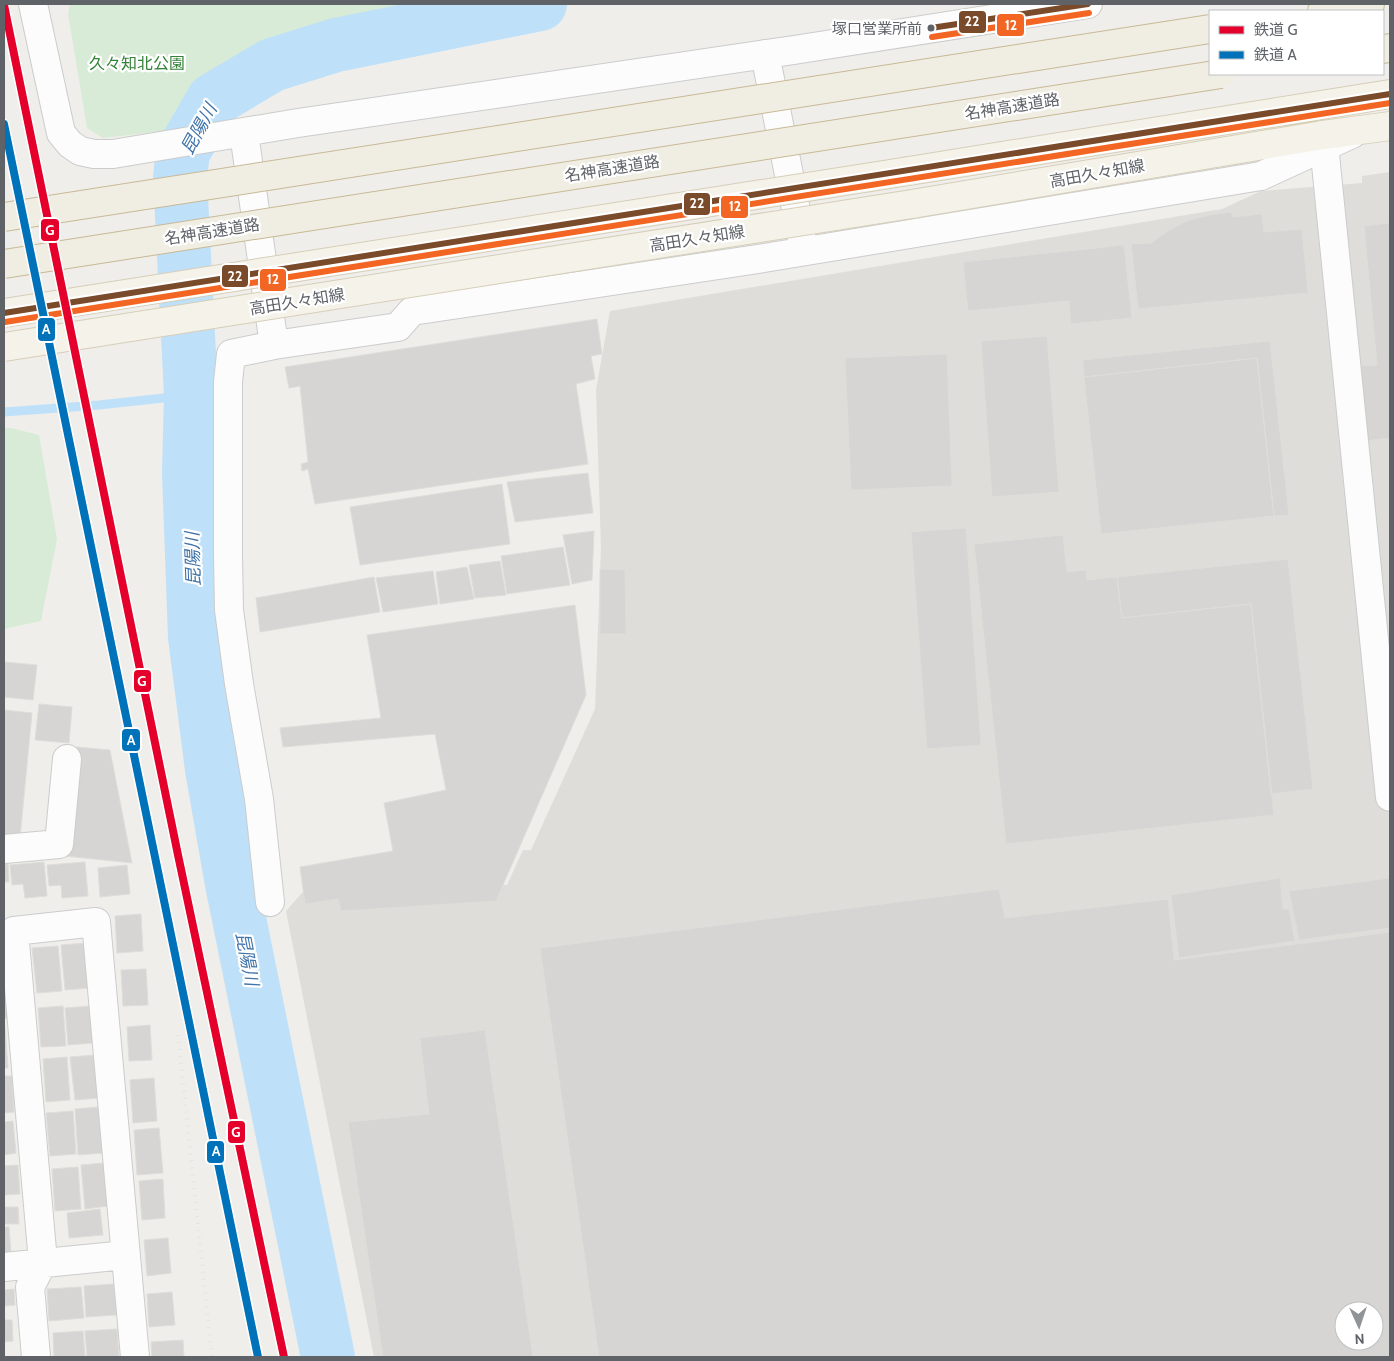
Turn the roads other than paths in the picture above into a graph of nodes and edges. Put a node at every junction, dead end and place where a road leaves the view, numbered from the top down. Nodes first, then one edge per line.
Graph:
1 (33, 4) edge
2 (1088, 4) edge
3 (1370, 4) edge
4 (1329, 10) edge
5 (1209, 29) edge
6 (765, 54) junction
7 (1215, 75) edge
8 (1390, 94) edge
9 (1377, 127) edge
10 (231, 135) junction
11 (1324, 141) junction
12 (4, 218) edge
13 (804, 251) junction
14 (4, 264) edge
15 (4, 313) edge
16 (274, 345) junction
17 (4, 347) edge
18 (66, 759) dead end
19 (1390, 798) edge
20 (4, 848) edge
21 (270, 902) dead end
22 (126, 1255) junction
23 (44, 1262) junction
24 (4, 1267) edge
25 (36, 1357) edge
26 (135, 1357) edge

1 - 10 street
2 - 6 street
3 - 4 highway
5 - 12 highway, bridge
6 - 10 street
6 - 13 street
7 - 14 highway, 名神高速道路, bridge
8 - 15 main road, 高田久々知線, bridge
9 - 11 main road, 高田久々知線
10 - 16 street
11 - 13 street
11 - 17 main road, 高田久々知線, bridge
11 - 19 street
13 - 16 street
16 - 21 street
18 - 20 street
22 - 23 street
22 - 23 street
22 - 26 street
23 - 24 street
23 - 25 street

